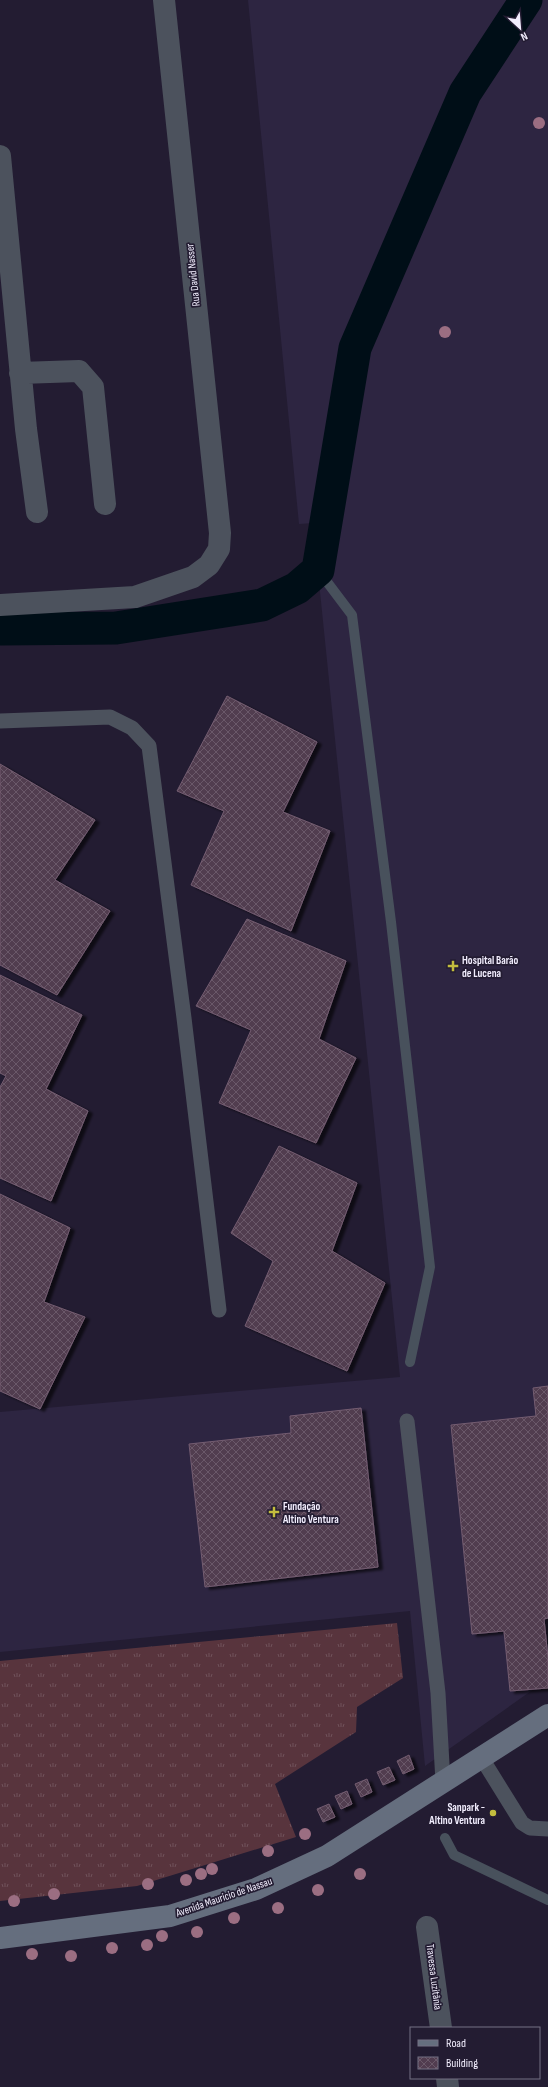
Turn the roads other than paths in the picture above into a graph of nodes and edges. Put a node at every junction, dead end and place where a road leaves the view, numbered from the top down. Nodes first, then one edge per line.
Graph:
1 (164, 0) edge
2 (0, 156) edge
3 (20, 373) junction
4 (104, 504) dead end
5 (36, 512) dead end
6 (0, 605) edge
7 (0, 721) edge
8 (219, 1310) dead end
9 (407, 1422) dead end
10 (548, 1715) edge
11 (481, 1757) junction
12 (443, 1782) junction
13 (548, 1829) edge
14 (428, 1927) dead end
15 (0, 1938) edge
16 (441, 2027) edge

1 - 6 street, Rua David Nasser
2 - 3 street
3 - 4 street
3 - 5 street
7 - 8 lane
9 - 12 lane
10 - 11 main road, Avenida Maurício de Nassau
11 - 12 main road, Avenida Maurício de Nassau
11 - 13 lane
12 - 15 main road, Avenida Maurício de Nassau
14 - 16 street, Travessa Luzitânia

